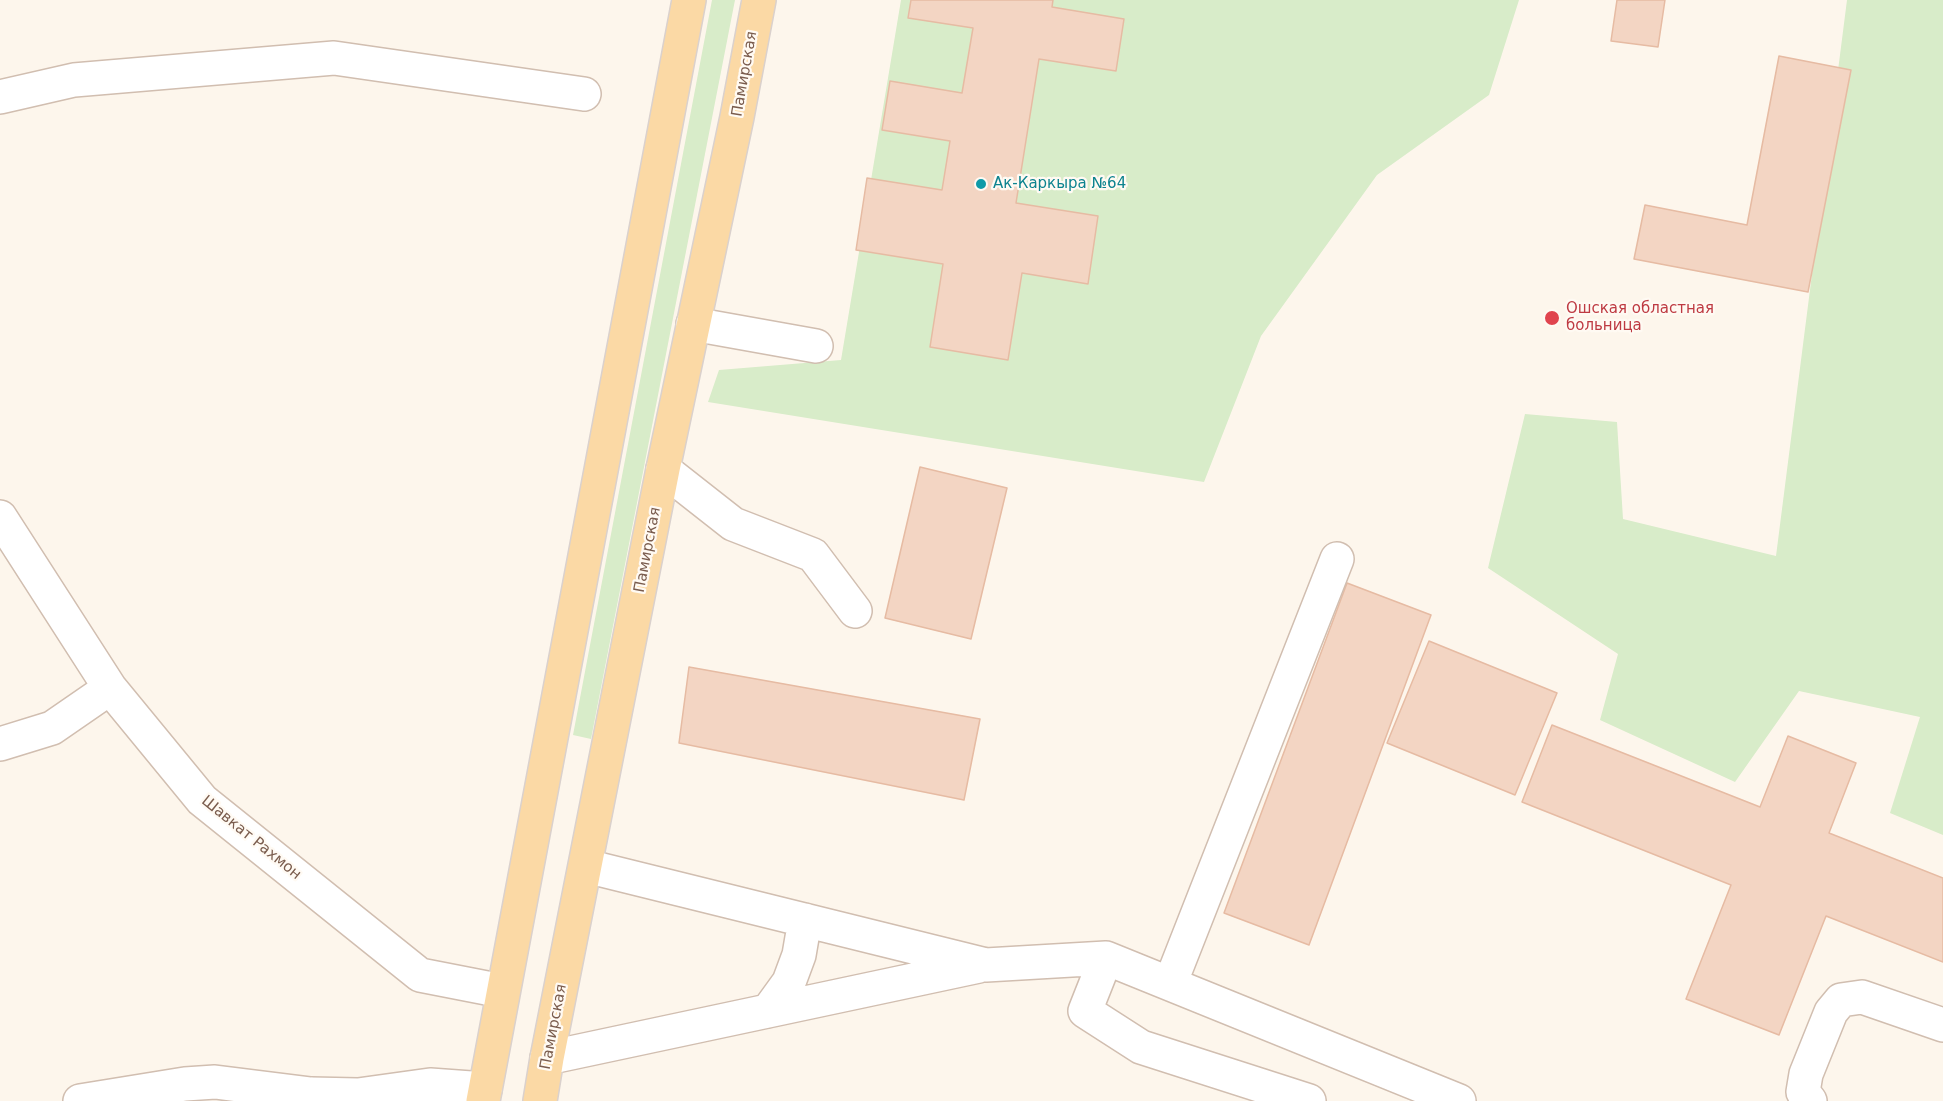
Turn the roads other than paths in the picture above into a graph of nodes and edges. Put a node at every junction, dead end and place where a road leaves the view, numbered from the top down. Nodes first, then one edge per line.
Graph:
1 (689, 0) edge
2 (759, 0) edge
3 (584, 94) dead end
4 (0, 97) edge
5 (693, 324) junction
6 (816, 345) dead end
7 (663, 469) junction
8 (0, 517) edge
9 (1337, 559) dead end
10 (855, 611) dead end
11 (110, 688) junction
12 (0, 744) edge
13 (586, 866) junction
14 (805, 920) junction
15 (1106, 958) junction
16 (986, 965) junction
17 (1170, 984) junction
18 (502, 991) junction
19 (768, 1011) junction
20 (1943, 1025) edge
21 (547, 1058) junction
22 (484, 1095) edge
23 (80, 1101) edge
24 (540, 1101) edge
25 (1309, 1101) edge
26 (1460, 1101) edge
27 (1810, 1101) edge

1 - 18 main road
2 - 5 main road, Памирская
3 - 4 street
5 - 6 street
5 - 7 main road, Памирская
7 - 10 street
7 - 13 main road, Памирская
8 - 11 street, Шавкат Рахмон
9 - 17 street
11 - 12 street
11 - 18 street, Шавкат Рахмон
13 - 14 street
13 - 21 main road, Памирская
14 - 16 street
14 - 19 street
15 - 16 street
15 - 17 street
15 - 25 street
16 - 19 street
17 - 26 street
18 - 22 main road
19 - 21 street
20 - 27 street
21 - 24 main road, Памирская
22 - 23 street

